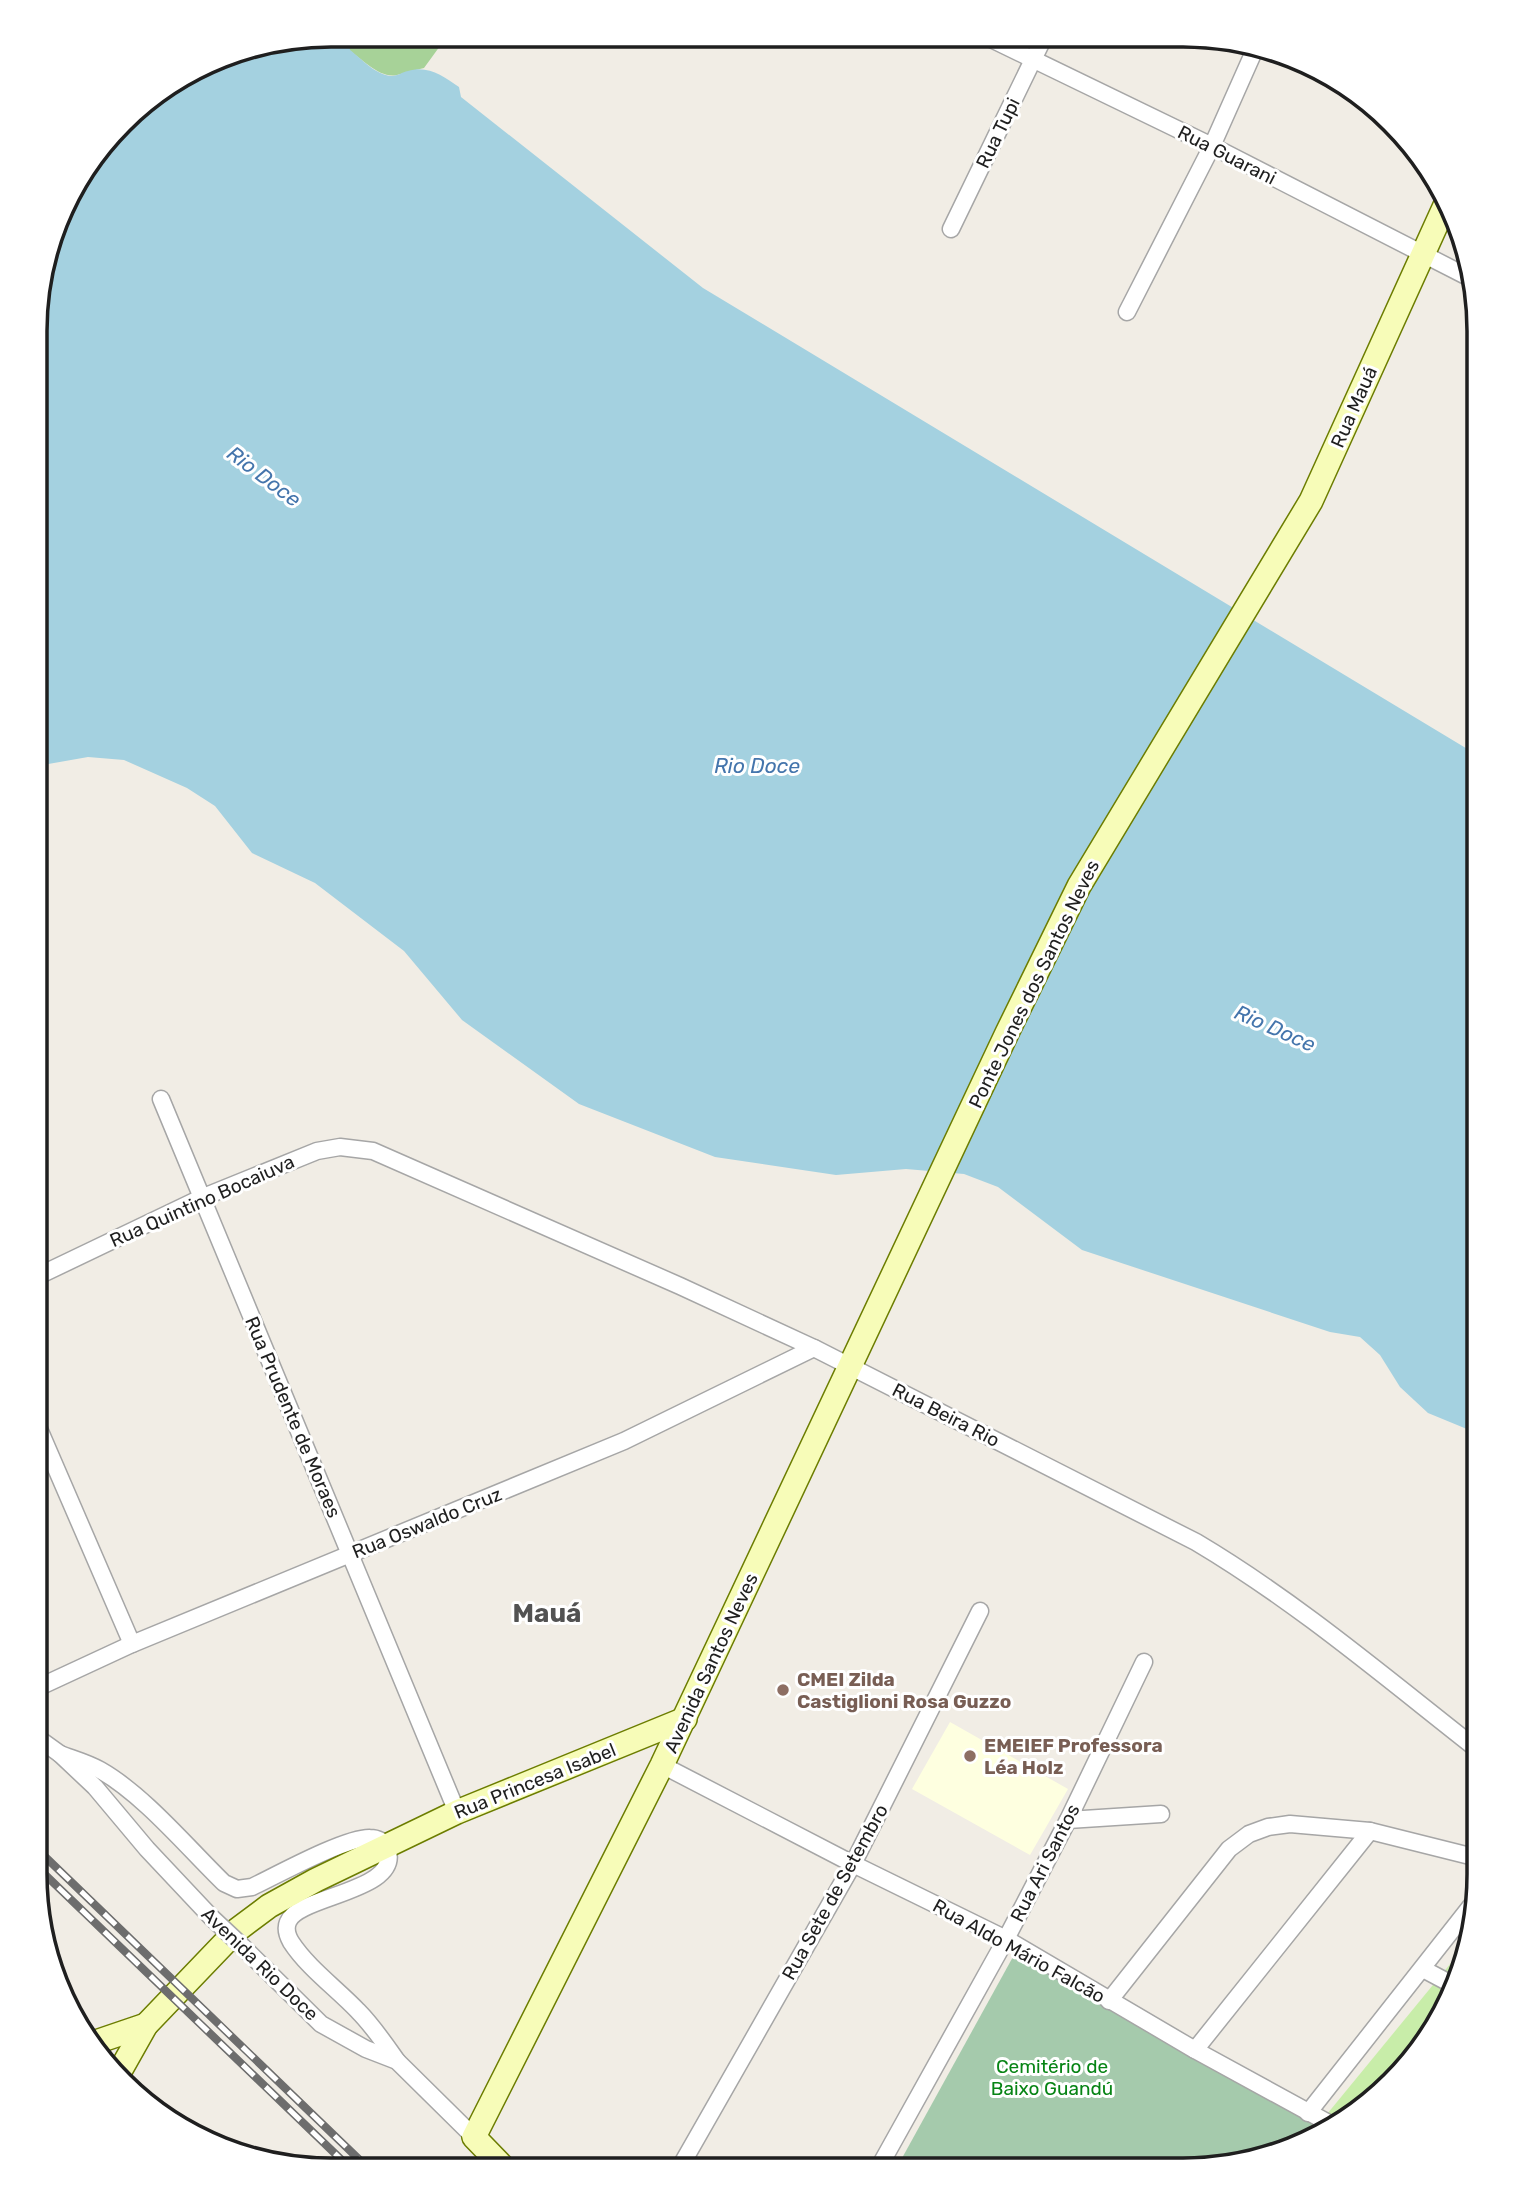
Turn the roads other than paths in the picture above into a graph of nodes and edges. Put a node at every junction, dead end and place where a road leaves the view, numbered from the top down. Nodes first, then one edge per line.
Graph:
1 (1007, 47) edge
2 (1040, 47) edge
3 (1252, 56) edge
4 (1034, 60) junction
5 (1212, 146) junction
6 (1441, 214) edge
7 (951, 229) dead end
8 (1422, 253) junction
9 (1460, 273) edge
10 (1127, 312) dead end
11 (1245, 607) joint
12 (161, 1099) dead end
13 (373, 1151) joint
14 (937, 1184) joint
15 (201, 1198) junction
16 (47, 1272) edge
17 (814, 1348) junction
18 (849, 1366) junction
19 (47, 1447) edge
20 (350, 1555) junction
21 (980, 1611) dead end
22 (132, 1644) junction
23 (1144, 1662) dead end
24 (47, 1683) edge
25 (685, 1719) junction
26 (1467, 1741) edge
27 (47, 1744) edge
28 (60, 1754) junction
29 (663, 1766) junction
30 (457, 1812) junction
31 (1161, 1815) dead end
32 (1068, 1820) junction
33 (1370, 1831) junction
34 (387, 1846) junction
35 (1467, 1855) edge
36 (853, 1864) junction
37 (1463, 1916) edge
38 (1006, 1939) junction
39 (1423, 1969) junction
40 (1445, 1981) edge
41 (1109, 2001) junction
42 (146, 2025) junction
43 (101, 2040) edge
44 (1195, 2050) junction
45 (397, 2062) junction
46 (123, 2066) edge
47 (1308, 2113) junction
48 (1323, 2121) edge
49 (474, 2137) junction
50 (494, 2158) edge
51 (685, 2158) edge
52 (884, 2158) edge

1 - 4 street, Rua Guarani
2 - 4 street, Rua Tupi
3 - 5 street
4 - 5 street, Rua Guarani
4 - 7 street, Rua Tupi
5 - 8 street, Rua Guarani
5 - 10 street
6 - 8 street, Rua Mauá
8 - 9 street, Rua Guarani
8 - 11 street, Rua Mauá
11 - 14 street, Ponte Jones dos Santos Neves
12 - 15 street, Rua Prudente de Moraes
13 - 15 street, Rua Quintino Bocaiuva
13 - 17 street, Rua Beira Rio
14 - 18 street, Avenida Santos Neves
15 - 16 street, Rua Quintino Bocaiuva
15 - 20 street, Rua Prudente de Moraes
17 - 18 street, Rua Beira Rio
17 - 20 street, Rua Oswaldo Cruz
18 - 25 street, Avenida Santos Neves
18 - 26 street, Rua Beira Rio
19 - 22 street
20 - 22 street, Rua Oswaldo Cruz
20 - 30 street, Rua Prudente de Moraes
21 - 36 street, Rua Sete de Setembro
22 - 24 street, Rua Oswaldo Cruz
23 - 32 street, Rua Ari Santos
25 - 29 street, Avenida Santos Neves
25 - 30 street, Rua Princesa Isabel
27 - 28 street, Avenida Rio Doce
28 - 34 street
28 - 45 street, Avenida Rio Doce, bridge
29 - 36 street, Rua Aldo Mário Falcão
29 - 49 street, Avenida Santos Neves
30 - 34 street, Rua Princesa Isabel
31 - 32 street
32 - 38 street, Rua Ari Santos
33 - 35 street
33 - 41 street
33 - 44 street
34 - 42 street, Rua Princesa Isabel
34 - 45 street
36 - 38 street, Rua Aldo Mário Falcão
36 - 51 street, Rua Sete de Setembro
37 - 39 street
38 - 41 street, Rua Aldo Mário Falcão
38 - 52 street, Rua Ari Santos
39 - 40 street
39 - 47 street
41 - 44 street, Rua Aldo Mário Falcão
42 - 43 street
42 - 46 street
44 - 47 street, Rua Aldo Mário Falcão
45 - 49 street, Avenida Rio Doce
47 - 48 street, Rua Aldo Mário Falcão
49 - 50 street, Avenida Rio Doce

